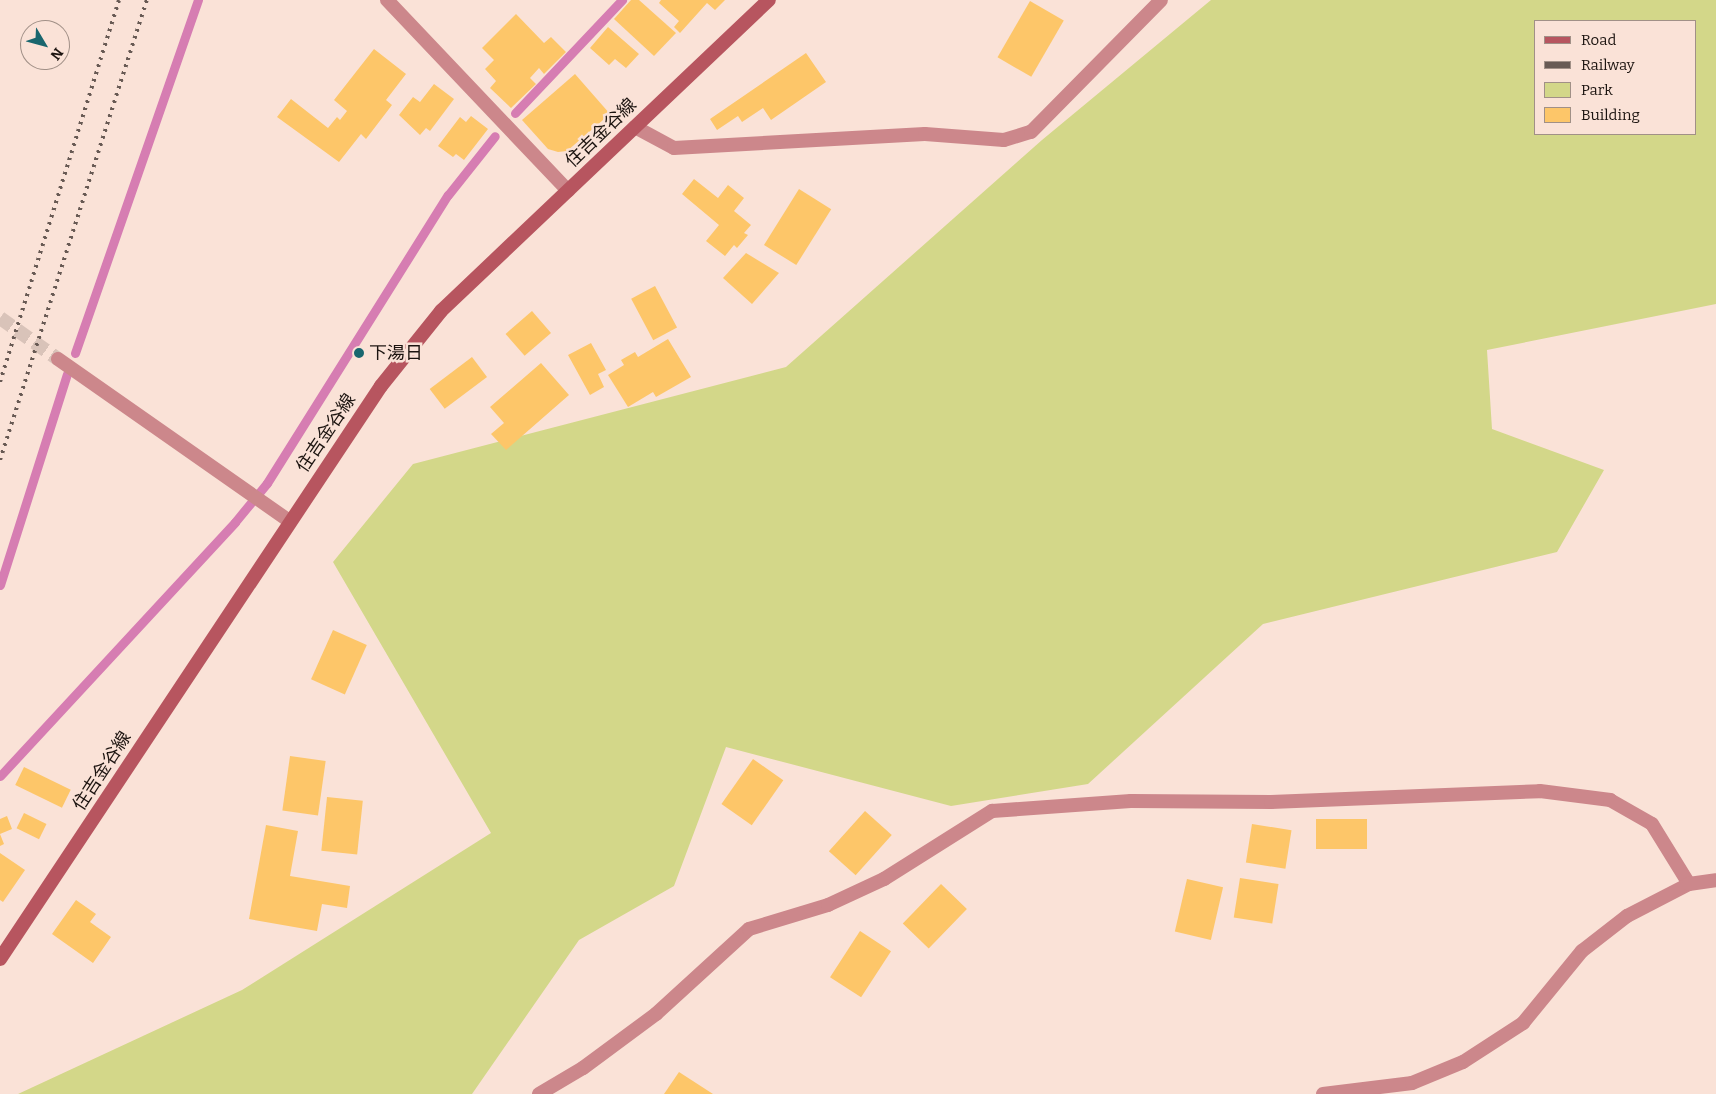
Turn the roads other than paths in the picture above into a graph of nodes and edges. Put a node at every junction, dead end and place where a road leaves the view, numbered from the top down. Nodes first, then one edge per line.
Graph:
1 (387, 0) edge
2 (769, 0) edge
3 (1161, 0) edge
4 (635, 127) junction
5 (568, 191) junction
6 (58, 359) tunnel mouth
7 (289, 521) junction
8 (1716, 880) edge
9 (1689, 884) junction
10 (0, 959) edge
11 (548, 1092) edge
12 (1323, 1094) edge

1 - 5 street
2 - 4 main road, 住吉金谷線
3 - 4 street
4 - 5 main road, 住吉金谷線
5 - 7 main road, 住吉金谷線
6 - 7 street
7 - 10 main road, 住吉金谷線
8 - 9 street
9 - 11 street
9 - 12 street

